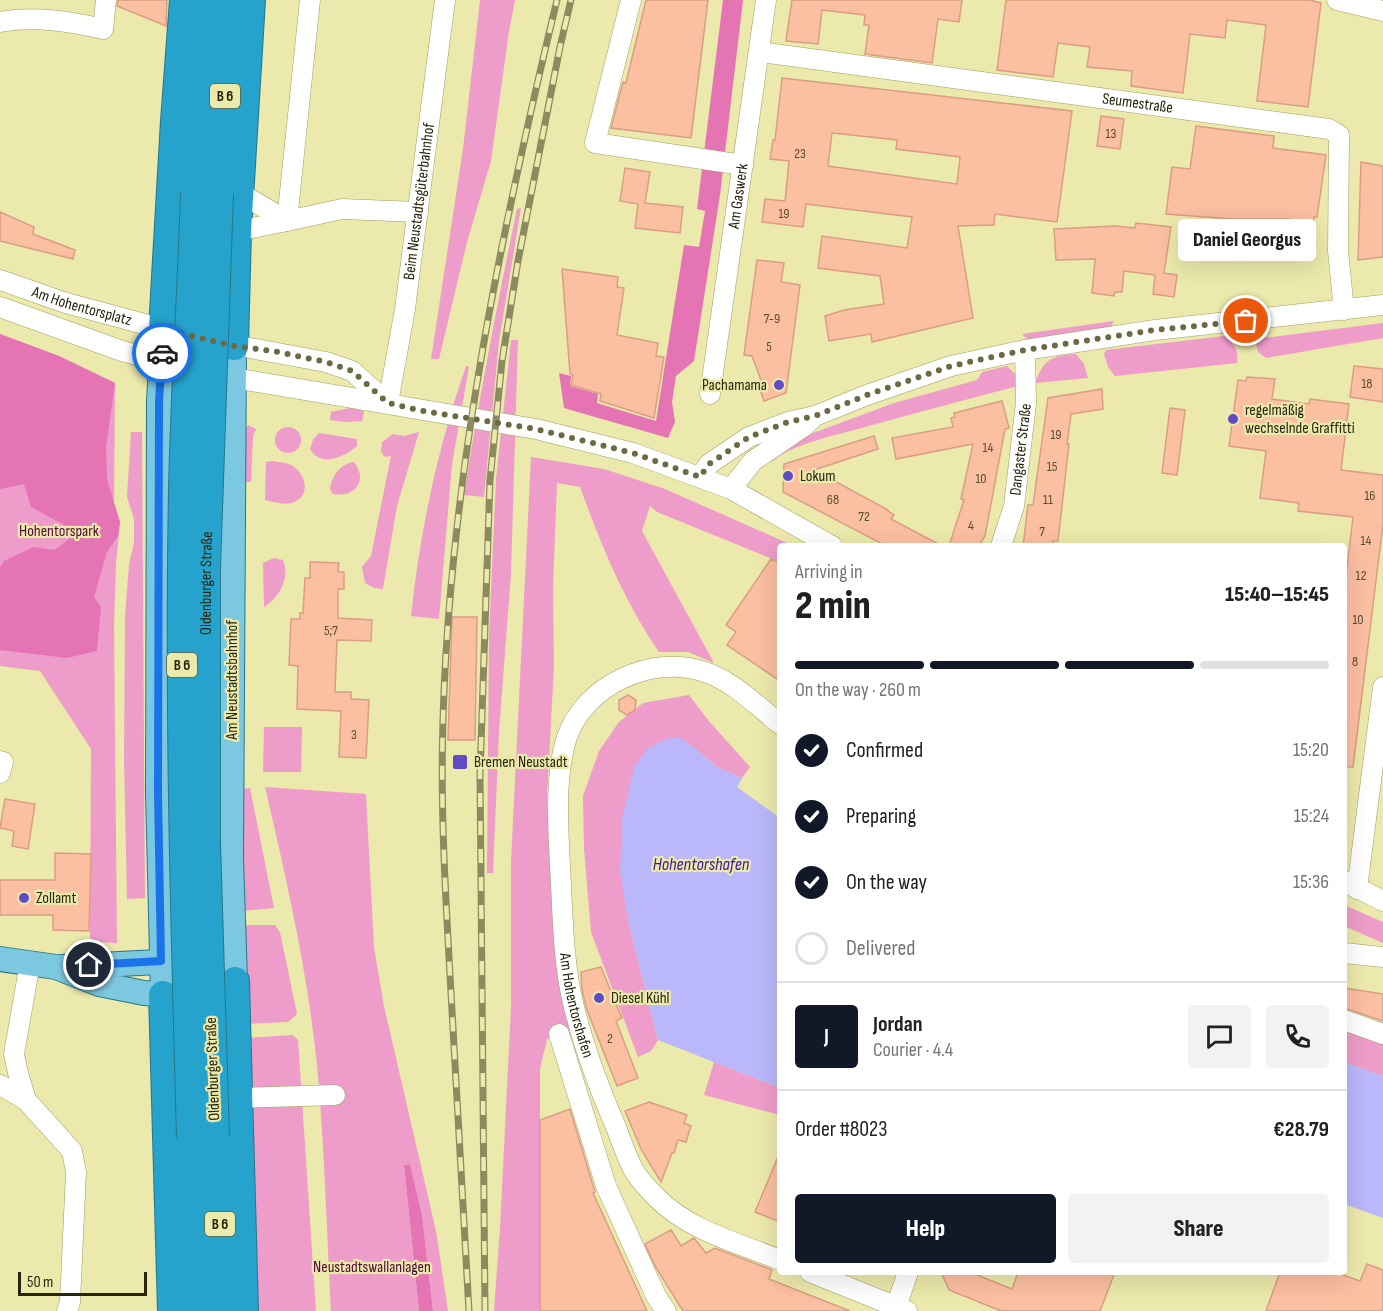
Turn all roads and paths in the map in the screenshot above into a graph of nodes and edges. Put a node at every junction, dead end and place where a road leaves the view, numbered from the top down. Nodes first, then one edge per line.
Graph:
1 (106, 0) edge
2 (184, 0) edge
3 (208, 0) edge
4 (231, 0) edge
5 (251, 0) edge
6 (310, 0) edge
7 (445, 0) edge
8 (631, 0) edge
9 (766, 0) edge
10 (1337, 0) edge
11 (1383, 11) edge
12 (0, 22) edge
13 (760, 52) junction
14 (743, 165) junction
15 (218, 193) junction
16 (418, 212) junction
17 (287, 221) junction
18 (168, 228) junction
19 (237, 231) junction
20 (0, 280) edge
21 (1383, 305) edge
22 (0, 307) edge
23 (1344, 310) junction
24 (163, 329) junction
25 (234, 346) junction
26 (1025, 350) junction
27 (162, 361) junction
28 (233, 379) junction
29 (710, 394) dead end
30 (388, 403) junction
31 (815, 416) junction
32 (700, 477) junction
33 (731, 489) junction
34 (827, 543) edge
35 (1002, 543) edge
36 (1383, 687) edge
37 (777, 722) edge
38 (0, 761) edge
39 (0, 773) edge
40 (1351, 885) edge
41 (1383, 901) edge
42 (1347, 953) edge
43 (1383, 957) edge
44 (0, 959) edge
45 (161, 961) junction
46 (30, 963) junction
47 (56, 967) junction
48 (235, 981) junction
49 (163, 995) junction
50 (1347, 1021) edge
51 (560, 1034) dead end
52 (1383, 1034) edge
53 (0, 1085) edge
54 (165, 1094) junction
55 (238, 1095) junction
56 (335, 1095) dead end
57 (26, 1100) junction
58 (203, 1137) junction
59 (634, 1170) junction
60 (606, 1186) junction
61 (777, 1259) edge
62 (817, 1275) edge
63 (907, 1275) edge
64 (901, 1309) edge
65 (67, 1311) edge
66 (172, 1311) edge
67 (197, 1311) edge
68 (223, 1311) edge
69 (244, 1311) edge
70 (666, 1311) edge

1 - 12 street
2 - 18 highway
3 - 15 highway, Oldenburger Straße / B 6
4 - 15 highway, Oldenburger Straße / B 6
5 - 15 highway
6 - 17 street
7 - 16 street, Beim Neustadtsgüterbahnhof
8 - 14 street
9 - 13 street, Am Gaswerk
10 - 11 street
13 - 14 street, Am Gaswerk
13 - 23 street, Seumestraße
14 - 29 street, Am Gaswerk
15 - 17 street
15 - 19 highway
15 - 58 highway, Oldenburger Straße / B 6, bridge
16 - 17 street
16 - 30 street, Beim Neustadtsgüterbahnhof
17 - 19 street
18 - 19 street
18 - 24 highway
19 - 25 highway
20 - 24 street, Am Hohentorsplatz
21 - 23 street
22 - 27 street, Am Hohentorsplatz
23 - 26 street
24 - 25 street, Am Hohentorsplatz
24 - 27 main road
25 - 28 main road, Am Neustadtsbahnhof
25 - 30 street, Am Hohentorsplatz
26 - 31 street
26 - 35 street, Dangaster Straße
27 - 28 street, Am Hohentorsplatz
27 - 45 main road
28 - 30 street, Am Hohentorsplatz
28 - 48 main road, Am Neustadtsbahnhof
30 - 32 street, Am Hohentorsplatz
31 - 32 street
31 - 33 street
32 - 33 street, Am Hohentorsplatz
33 - 34 street, Am Hohentorsplatz
36 - 40 street
37 - 59 street, Am Hohentorshafen
38 - 39 street
40 - 41 street
42 - 43 street
44 - 46 main road
45 - 47 main road
45 - 48 main road
45 - 49 main road
46 - 47 main road
46 - 57 street
47 - 49 main road
48 - 49 main road
48 - 55 highway
49 - 54 highway
50 - 52 street
51 - 60 street
53 - 57 street
54 - 55 street
54 - 66 highway
55 - 56 street
55 - 69 highway
57 - 65 street
58 - 67 highway, Oldenburger Straße / B 6
58 - 68 highway, Oldenburger Straße / B 6
59 - 60 street
59 - 61 street, Am Hohentorshafen
60 - 70 street
62 - 64 street
63 - 64 street

